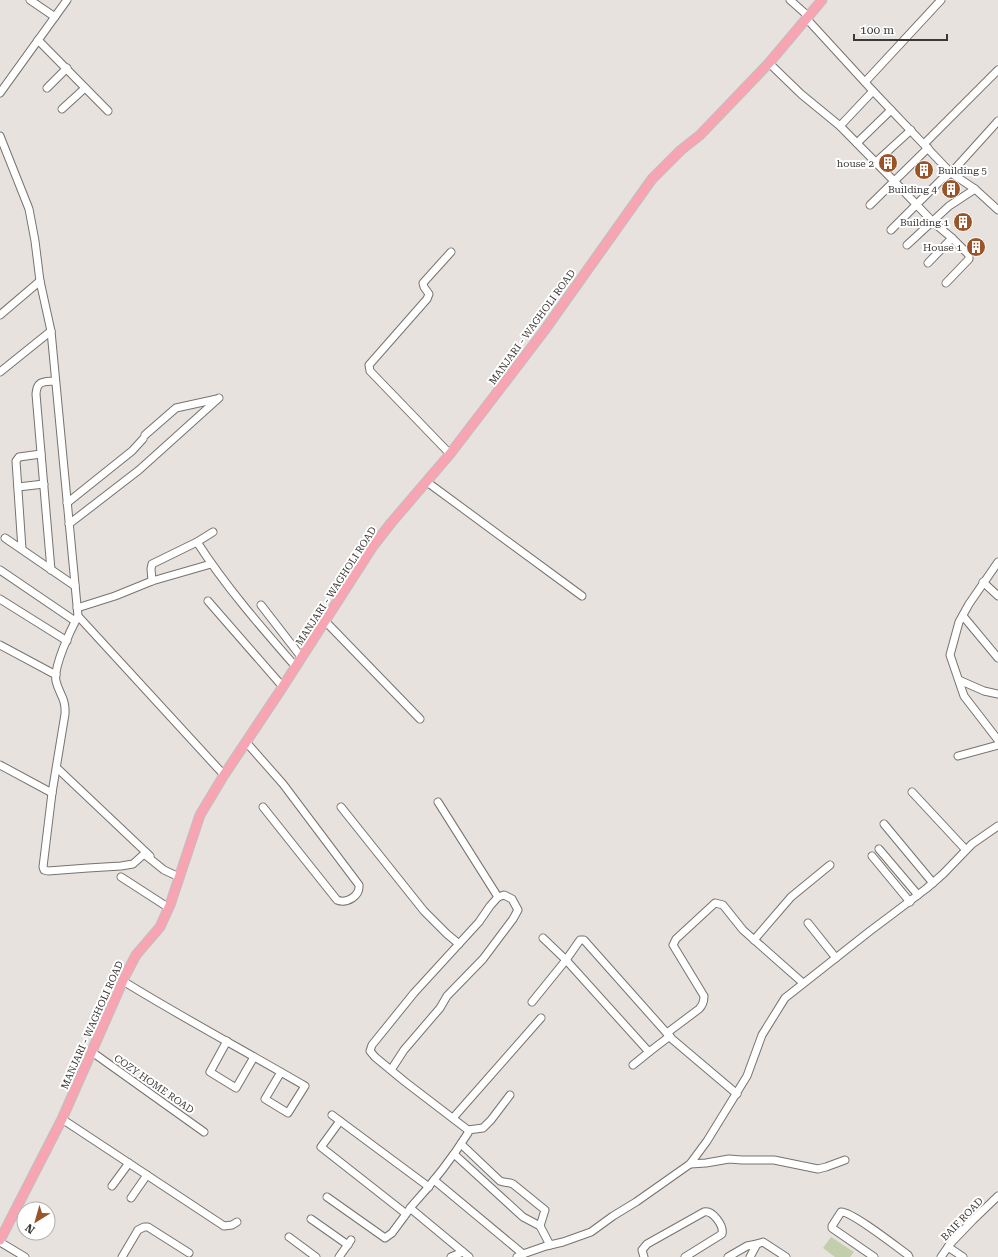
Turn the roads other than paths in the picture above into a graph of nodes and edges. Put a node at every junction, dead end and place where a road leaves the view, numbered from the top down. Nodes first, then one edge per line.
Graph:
1 (30, 0) edge
2 (790, 0) edge
3 (822, 0) edge
4 (941, 0) edge
5 (65, 1) edge
6 (55, 17) junction
7 (807, 17) junction
8 (38, 40) junction
9 (769, 63) junction
10 (67, 68) junction
11 (998, 70) edge
12 (865, 82) junction
13 (47, 88) dead end
14 (85, 88) junction
15 (873, 91) junction
16 (0, 93) edge
17 (62, 109) dead end
18 (891, 110) junction
19 (108, 111) dead end
20 (998, 121) edge
21 (840, 126) junction
22 (911, 130) junction
23 (0, 136) edge
24 (857, 143) junction
25 (926, 146) junction
26 (6, 153) junction
27 (0, 158) edge
28 (876, 162) junction
29 (951, 173) junction
30 (895, 182) junction
31 (975, 189) junction
32 (870, 205) dead end
33 (916, 206) junction
34 (998, 210) edge
35 (933, 222) junction
36 (891, 230) dead end
37 (952, 238) junction
38 (907, 245) dead end
39 (451, 252) dead end
40 (928, 263) dead end
41 (40, 281) junction
42 (946, 283) dead end
43 (0, 315) edge
44 (51, 331) junction
45 (0, 372) edge
46 (55, 382) junction
47 (41, 454) junction
48 (450, 454) junction
49 (427, 482) junction
50 (44, 484) junction
51 (18, 486) junction
52 (67, 504) junction
53 (69, 524) junction
54 (213, 532) dead end
55 (5, 538) dead end
56 (197, 542) junction
57 (22, 550) junction
58 (998, 562) edge
59 (211, 564) junction
60 (0, 570) edge
61 (51, 570) junction
62 (152, 581) junction
63 (983, 582) junction
64 (75, 586) junction
65 (582, 596) dead end
66 (998, 596) edge
67 (0, 599) edge
68 (208, 601) dead end
69 (261, 605) dead end
70 (77, 608) junction
71 (962, 616) junction
72 (77, 618) junction
73 (325, 621) junction
74 (66, 640) junction
75 (0, 645) edge
76 (302, 658) junction
77 (998, 658) edge
78 (296, 667) junction
79 (56, 675) junction
80 (959, 680) junction
81 (283, 687) junction
82 (998, 694) edge
83 (420, 718) dead end
84 (998, 740) edge
85 (246, 742) junction
86 (998, 745) edge
87 (958, 756) dead end
88 (0, 765) edge
89 (57, 768) junction
90 (224, 775) junction
91 (912, 792) dead end
92 (52, 793) junction
93 (438, 802) dead end
94 (263, 807) dead end
95 (341, 807) dead end
96 (884, 824) dead end
97 (998, 826) edge
98 (879, 849) dead end
99 (966, 850) junction
100 (872, 856) dead end
101 (830, 865) dead end
102 (164, 870) junction
103 (121, 877) dead end
104 (180, 877) junction
105 (933, 882) junction
106 (918, 895) junction
107 (498, 897) junction
108 (910, 902) junction
109 (169, 908) junction
110 (808, 923) dead end
111 (543, 938) dead end
112 (754, 940) junction
113 (459, 944) junction
114 (836, 958) junction
115 (566, 960) junction
116 (123, 981) junction
117 (803, 984) junction
118 (532, 1002) dead end
119 (541, 1018) dead end
120 (668, 1035) junction
121 (227, 1041) junction
122 (92, 1052) junction
123 (649, 1052) junction
124 (254, 1056) junction
125 (634, 1065) dead end
126 (391, 1070) junction
127 (282, 1072) junction
128 (737, 1094) junction
129 (510, 1095) dead end
130 (332, 1115) dead end
131 (453, 1118) junction
132 (62, 1119) junction
133 (340, 1121) junction
134 (468, 1130) junction
135 (204, 1132) dead end
136 (461, 1144) junction
137 (454, 1154) junction
138 (845, 1160) dead end
139 (129, 1163) junction
140 (690, 1164) junction
141 (147, 1175) junction
142 (434, 1180) junction
143 (112, 1186) dead end
144 (429, 1187) junction
145 (998, 1196) edge
146 (327, 1197) dead end
147 (131, 1198) dead end
148 (408, 1211) junction
149 (311, 1219) dead end
150 (237, 1222) dead end
151 (540, 1226) junction
152 (289, 1237) dead end
153 (0, 1241) edge
154 (757, 1244) junction
155 (550, 1245) junction
156 (948, 1247) junction
157 (189, 1253) dead end
158 (466, 1254) edge
159 (520, 1255) edge
160 (25, 1257) edge
161 (122, 1257) edge
162 (316, 1257) edge
163 (339, 1257) edge
164 (451, 1257) edge
165 (644, 1257) edge
166 (685, 1257) edge
167 (728, 1257) edge
168 (750, 1257) edge
169 (786, 1257) edge
170 (874, 1257) edge
171 (909, 1257) edge
172 (941, 1257) edge
173 (963, 1257) edge

1 - 6 street
2 - 7 street
3 - 7 main road, MANJARI - WAGHOLI ROAD
4 - 12 street
5 - 6 street
6 - 8 street
7 - 9 main road, MANJARI - WAGHOLI ROAD
7 - 12 street
8 - 10 street
8 - 16 street
9 - 21 street
9 - 48 main road, MANJARI - WAGHOLI ROAD
10 - 13 street
10 - 14 street
11 - 25 street
12 - 15 street
14 - 17 street
14 - 19 street
15 - 18 street
15 - 21 street
18 - 22 street
18 - 24 street
20 - 29 street
21 - 24 street
22 - 25 street
22 - 28 street
23 - 26 street
24 - 28 street
25 - 29 street
25 - 30 street
26 - 27 street
26 - 41 street
28 - 30 street
29 - 31 street
29 - 33 street
30 - 32 street
30 - 33 street
31 - 34 street
31 - 35 street
33 - 35 street
33 - 36 street
35 - 37 street
35 - 38 street
37 - 40 street
37 - 42 street
39 - 48 street
41 - 43 street
41 - 44 street
44 - 45 street
44 - 46 street
46 - 47 street
46 - 52 street
47 - 50 street
47 - 51 street
48 - 49 main road, MANJARI - WAGHOLI ROAD
49 - 65 street
49 - 73 main road, MANJARI - WAGHOLI ROAD
50 - 51 street
50 - 61 street
51 - 57 street
52 - 53 street
52 - 53 street
53 - 64 street
54 - 56 street
55 - 57 street
56 - 59 street
56 - 62 street
57 - 61 street
58 - 63 street
59 - 62 street
59 - 78 street
60 - 72 street
61 - 64 street
62 - 70 street
63 - 66 street
63 - 71 street
64 - 70 street
67 - 74 street
68 - 81 street
69 - 76 street
70 - 72 street
71 - 77 street
71 - 80 street
72 - 74 street
72 - 90 street
73 - 76 main road, MANJARI - WAGHOLI ROAD
73 - 83 street
74 - 79 street
75 - 79 street
76 - 78 main road, MANJARI - WAGHOLI ROAD
78 - 81 main road, MANJARI - WAGHOLI ROAD
79 - 89 street
80 - 82 street
80 - 84 street
81 - 85 main road, MANJARI - WAGHOLI ROAD
85 - 90 main road, MANJARI - WAGHOLI ROAD
85 - 94 street
86 - 87 street
88 - 92 street
89 - 92 street
89 - 102 street
90 - 104 main road, MANJARI - WAGHOLI ROAD
91 - 99 street
92 - 102 street
93 - 107 street
95 - 113 street
96 - 105 street
97 - 99 street
98 - 106 street
99 - 105 street
100 - 108 street
101 - 112 street
102 - 104 street
103 - 109 street
104 - 109 main road, MANJARI - WAGHOLI ROAD
105 - 106 street
106 - 108 street
107 - 113 street
107 - 126 street
108 - 114 street
109 - 116 main road, MANJARI - WAGHOLI ROAD
110 - 114 street
111 - 115 street
112 - 117 street
112 - 120 street
113 - 126 street
114 - 117 street
115 - 118 street
115 - 120 street
115 - 123 street
116 - 121 street
116 - 122 main road, MANJARI - WAGHOLI ROAD
117 - 128 street
119 - 131 street
120 - 123 street
120 - 128 street
121 - 124 street
121 - 124 street
122 - 132 main road, MANJARI - WAGHOLI ROAD
122 - 135 street, COZY HOME ROAD
123 - 125 street
124 - 127 street
126 - 131 street
127 - 127 street
128 - 140 street
129 - 134 street
130 - 133 street
131 - 134 street
132 - 139 street
132 - 153 main road, MANJARI - WAGHOLI ROAD
133 - 144 street
133 - 148 street
134 - 136 street
136 - 137 street
136 - 151 street
137 - 142 street
137 - 151 street
138 - 140 street
139 - 141 street
139 - 143 street
140 - 155 street
141 - 147 street
141 - 150 street
142 - 144 street
142 - 159 street
144 - 148 street
145 - 156 street, BAIF ROAD
146 - 148 street
148 - 158 street
149 - 163 street
151 - 155 street
152 - 162 street
153 - 160 street
154 - 167 street
154 - 168 street
154 - 169 street
155 - 159 street
156 - 172 street, BAIF ROAD
156 - 173 street
157 - 161 street
158 - 164 street
165 - 166 street
170 - 171 street

